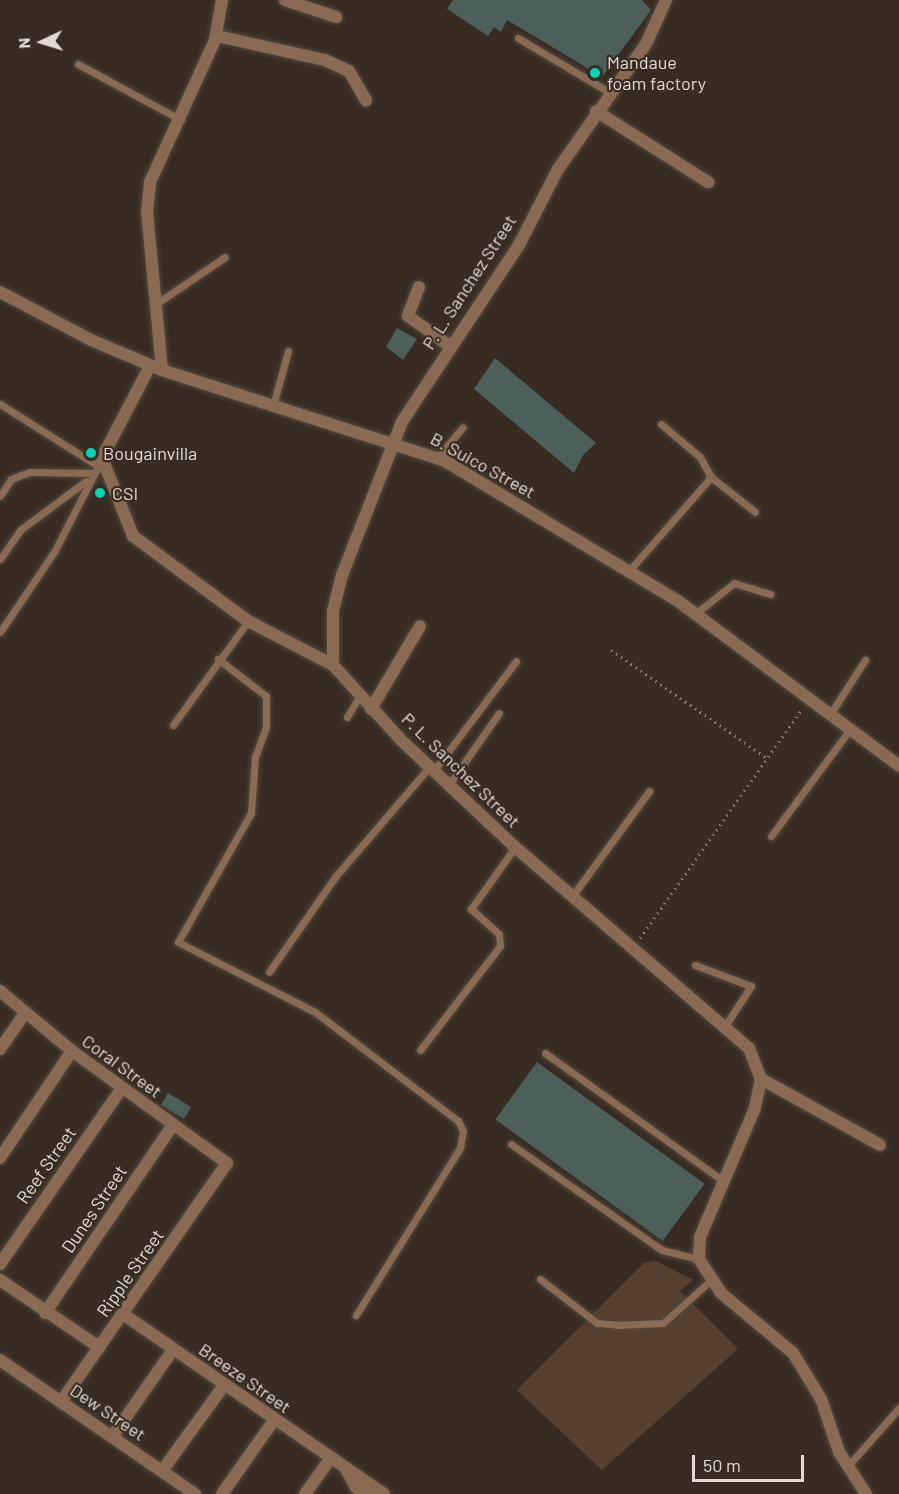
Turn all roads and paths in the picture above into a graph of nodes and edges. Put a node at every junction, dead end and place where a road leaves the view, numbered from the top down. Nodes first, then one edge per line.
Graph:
1 (222, 0) edge
2 (285, 0) edge
3 (666, 0) edge
4 (336, 17) dead end
5 (217, 36) junction
6 (518, 38) dead end
7 (78, 64) dead end
8 (609, 92) junction
9 (366, 100) dead end
10 (596, 111) junction
11 (181, 120) junction
12 (708, 182) dead end
13 (225, 257) dead end
14 (418, 287) dead end
15 (0, 292) edge
16 (156, 304) junction
17 (448, 345) junction
18 (288, 351) dead end
19 (156, 368) junction
20 (0, 404) edge
21 (273, 406) junction
22 (662, 424) dead end
23 (463, 427) dead end
24 (393, 442) junction
25 (437, 458) junction
26 (100, 462) junction
27 (90, 476) junction
28 (711, 477) junction
29 (0, 496) edge
30 (755, 512) dead end
31 (0, 559) edge
32 (627, 573) junction
33 (770, 594) dead end
34 (695, 614) junction
35 (248, 621) junction
36 (420, 626) dead end
37 (0, 632) edge
38 (611, 650) dead end
39 (218, 659) junction
40 (865, 660) dead end
41 (516, 662) dead end
42 (333, 665) junction
43 (359, 698) junction
44 (809, 699) junction
45 (371, 709) junction
46 (499, 713) dead end
47 (347, 717) dead end
48 (829, 717) junction
49 (173, 725) dead end
50 (848, 732) junction
51 (767, 758) junction
52 (899, 766) edge
53 (433, 767) junction
54 (450, 783) junction
55 (649, 791) dead end
56 (771, 836) dead end
57 (515, 847) junction
58 (573, 895) junction
59 (634, 946) junction
60 (695, 965) dead end
61 (269, 972) dead end
62 (0, 991) edge
63 (25, 1013) junction
64 (725, 1026) junction
65 (0, 1049) edge
66 (420, 1050) dead end
67 (72, 1051) junction
68 (545, 1053) dead end
69 (761, 1079) junction
70 (122, 1088) junction
71 (173, 1125) junction
72 (511, 1144) dead end
73 (880, 1145) dead end
74 (0, 1158) edge
75 (227, 1163) joint
76 (722, 1180) junction
77 (699, 1259) junction
78 (0, 1263) edge
79 (540, 1279) dead end
80 (0, 1280) edge
81 (710, 1281) junction
82 (45, 1313) junction
83 (123, 1314) junction
84 (356, 1315) dead end
85 (99, 1347) junction
86 (173, 1350) junction
87 (0, 1360) edge
88 (225, 1384) junction
89 (61, 1402) junction
90 (899, 1408) edge
91 (274, 1420) junction
92 (112, 1437) junction
93 (330, 1459) junction
94 (847, 1467) junction
95 (346, 1469) junction
96 (162, 1471) junction
97 (195, 1494) edge
98 (222, 1494) edge
99 (305, 1494) edge
100 (378, 1494) edge
101 (384, 1494) edge
102 (866, 1494) edge

1 - 5 street
2 - 4 street
3 - 8 street, P. L. Sanchez Street
5 - 9 street
5 - 11 street
6 - 8 lane
7 - 11 lane
8 - 10 street, P. L. Sanchez Street
10 - 12 street
10 - 17 street, P. L. Sanchez Street
11 - 16 street
13 - 16 lane
14 - 17 street
15 - 19 street, B. Suico Street
16 - 19 street
17 - 24 street, P. L. Sanchez Street
18 - 21 lane
19 - 21 street, B. Suico Street
19 - 26 street
20 - 26 lane
21 - 24 street, B. Suico Street
22 - 28 lane
23 - 25 lane
24 - 25 street, B. Suico Street
24 - 42 street, P. L. Sanchez Street
25 - 32 street, B. Suico Street
26 - 27 lane
26 - 35 street
27 - 29 lane
27 - 31 lane
27 - 37 lane
28 - 30 lane
28 - 32 lane
32 - 34 street, B. Suico Street
33 - 34 lane
34 - 44 street, B. Suico Street
35 - 39 lane
35 - 42 street
36 - 45 street
38 - 51 path
39 - 49 lane
39 - 84 lane
40 - 48 lane
41 - 53 lane
42 - 43 street, P. L. Sanchez Street
43 - 45 street, P. L. Sanchez Street
43 - 47 lane
44 - 48 street, B. Suico Street
44 - 51 path
45 - 53 street, P. L. Sanchez Street
46 - 54 lane
48 - 50 street, B. Suico Street
50 - 52 street, B. Suico Street
50 - 56 lane
51 - 59 path
53 - 54 street, P. L. Sanchez Street
53 - 61 lane
54 - 57 street, P. L. Sanchez Street
55 - 58 lane
57 - 58 street, P. L. Sanchez Street
57 - 66 lane
58 - 59 street, P. L. Sanchez Street
59 - 64 street, P. L. Sanchez Street
60 - 64 lane
62 - 63 street, Coral Street
63 - 65 street
63 - 67 street, Coral Street
64 - 69 street, P. L. Sanchez Street
67 - 70 street, Coral Street
67 - 74 street
68 - 76 lane
69 - 73 street
69 - 76 street
70 - 71 street, Coral Street
70 - 78 street, Reef Street
71 - 75 street, Coral Street
71 - 82 street, Dunes Street
72 - 77 lane
75 - 83 street, Ripple Street
76 - 77 street
77 - 81 street
79 - 81 lane
80 - 82 street
81 - 94 street
82 - 85 street
83 - 85 street, Ripple Street
83 - 86 street, Breeze Street
85 - 89 street, Ripple Street
86 - 88 street, Breeze Street
86 - 92 street
87 - 89 street, Dew Street
88 - 91 street, Breeze Street
88 - 96 street
89 - 92 street, Dew Street
90 - 94 lane
91 - 93 street, Breeze Street
91 - 98 street
92 - 96 street, Dew Street
93 - 95 street, Breeze Street
93 - 99 street
94 - 102 street
95 - 100 street, Breeze Street
95 - 101 street, Breeze Street
96 - 97 street, Dew Street

